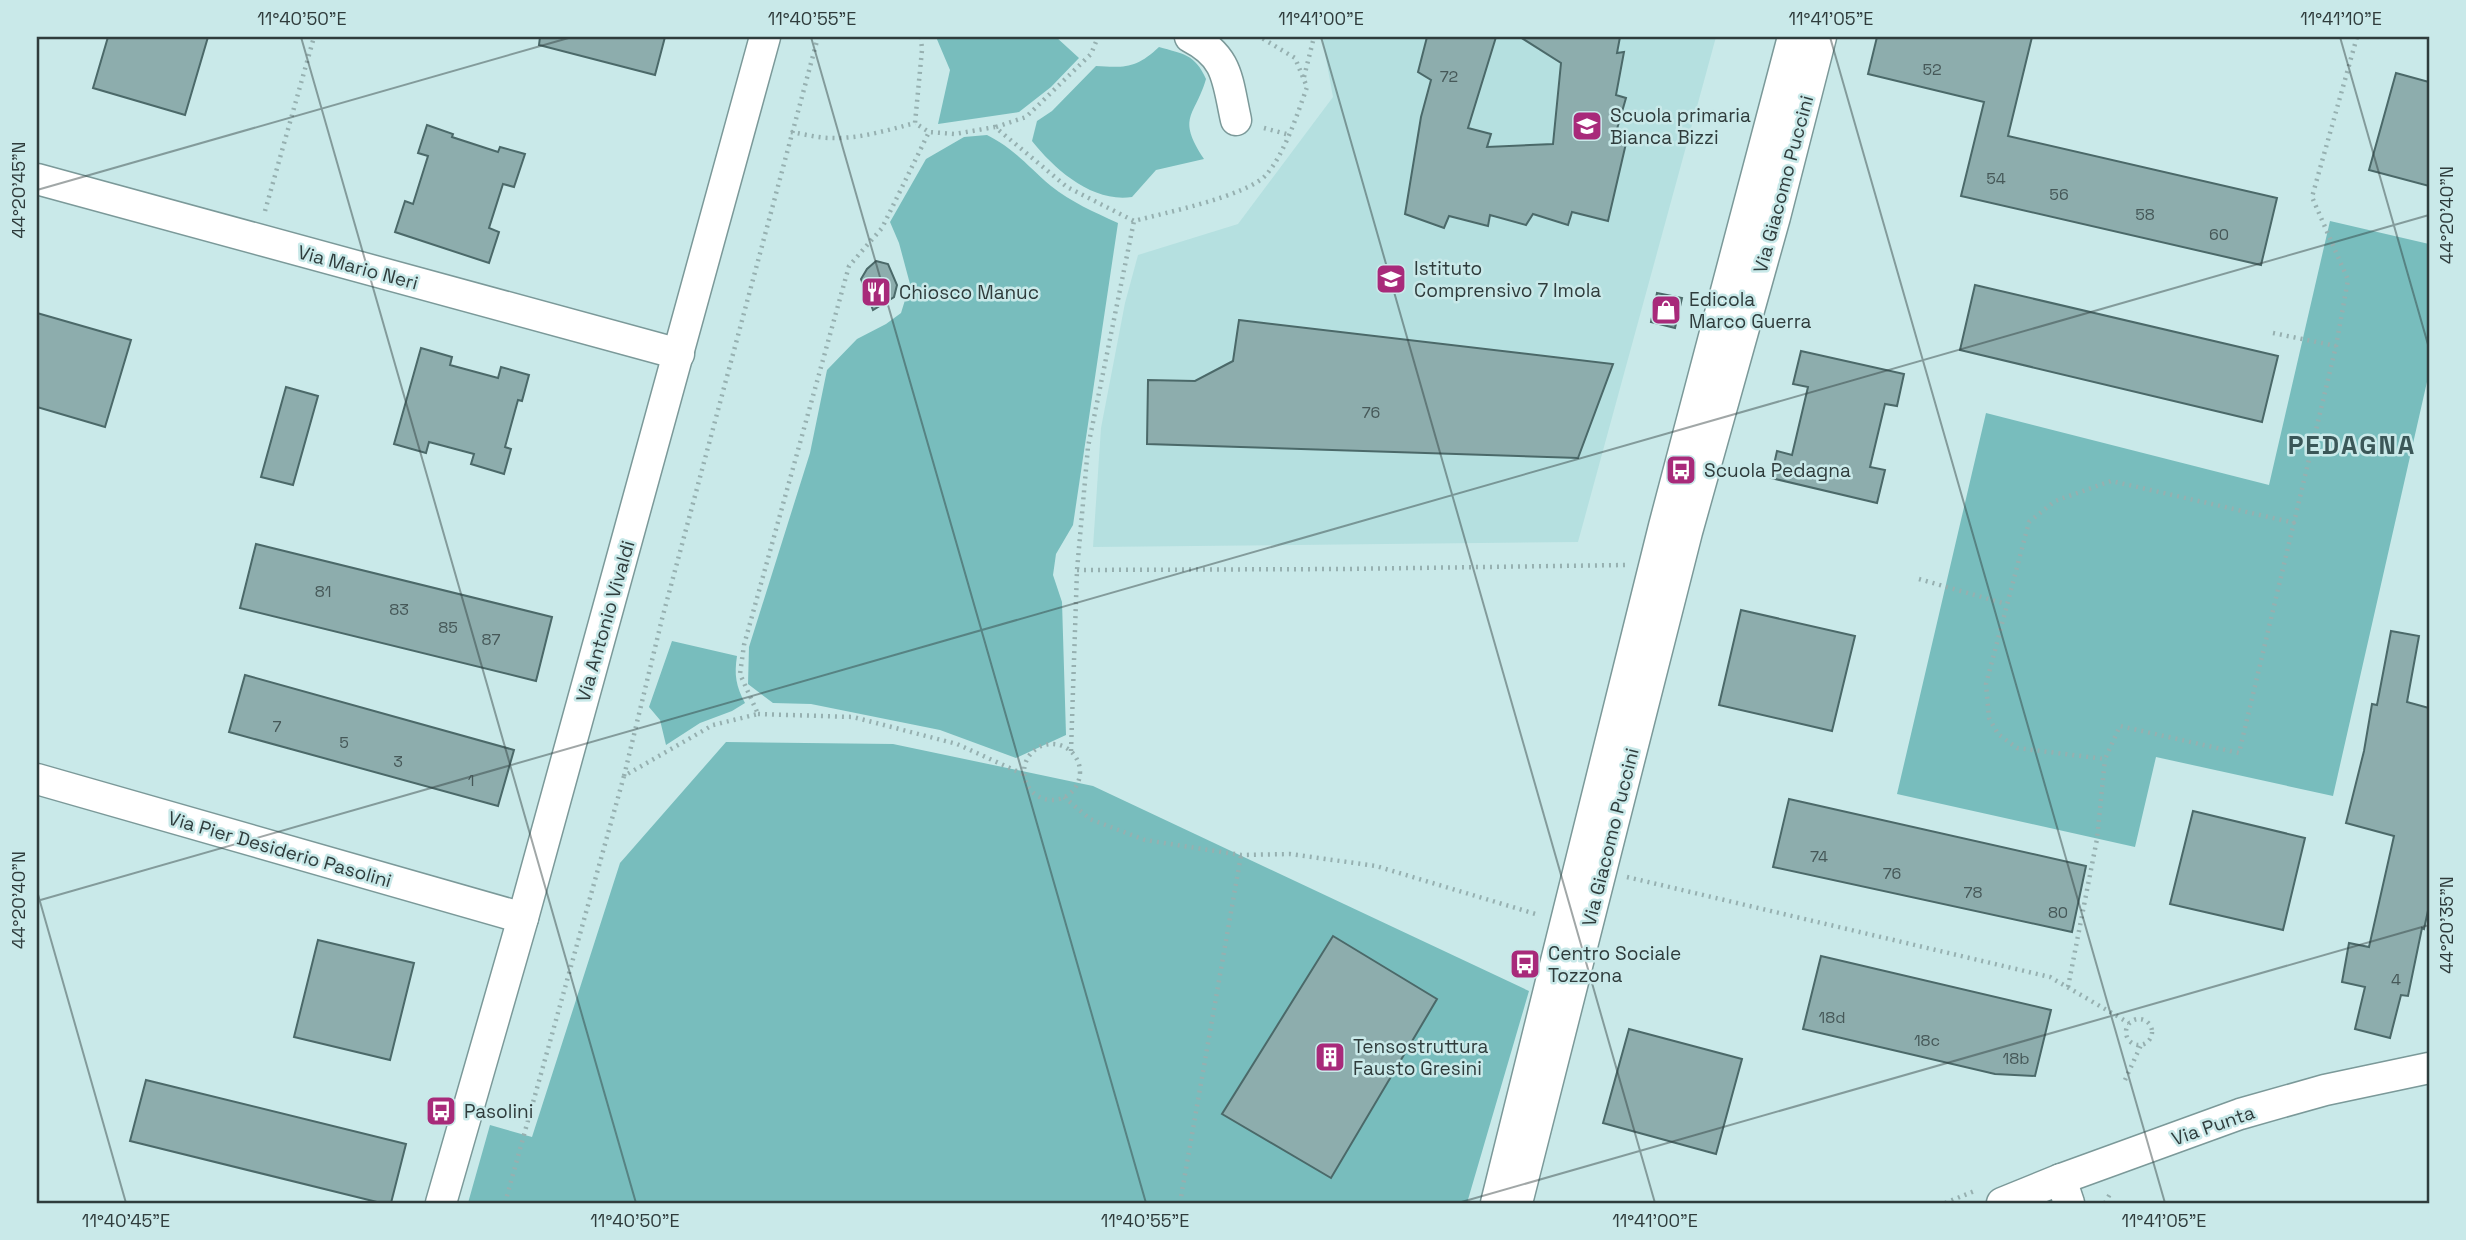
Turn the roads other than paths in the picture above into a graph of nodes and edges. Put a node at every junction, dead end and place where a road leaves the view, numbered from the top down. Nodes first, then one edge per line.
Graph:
1 (765, 37) edge
2 (1190, 37) edge
3 (1793, 37) edge
4 (1821, 37) edge
5 (1236, 120) dead end
6 (37, 179) edge
7 (679, 354) junction
8 (1675, 529) junction
9 (1656, 608) junction
10 (37, 779) edge
11 (523, 918) junction
12 (2429, 1060) edge
13 (2429, 1068) edge
14 (1521, 1143) junction
15 (2065, 1191) edge
16 (442, 1203) edge
17 (1496, 1203) edge
18 (1517, 1203) edge
19 (2002, 1203) edge

1 - 7 street, Via Antonio Vivaldi
2 - 5 street
3 - 8 street, Via Giacomo Puccini
4 - 8 street, Via Giacomo Puccini
6 - 7 street, Via Mario Neri
7 - 11 street, Via Antonio Vivaldi
8 - 9 street, Via Giacomo Puccini
9 - 14 street, Via Giacomo Puccini
9 - 14 street, Via Giacomo Puccini
10 - 11 street, Via Pier Desiderio Pasolini
11 - 16 street, Via Antonio Vivaldi
12 - 13 street
13 - 15 street, Via Punta
14 - 17 street, Via Giacomo Puccini
14 - 18 street, Via Giacomo Puccini
15 - 19 street, Via Punta

